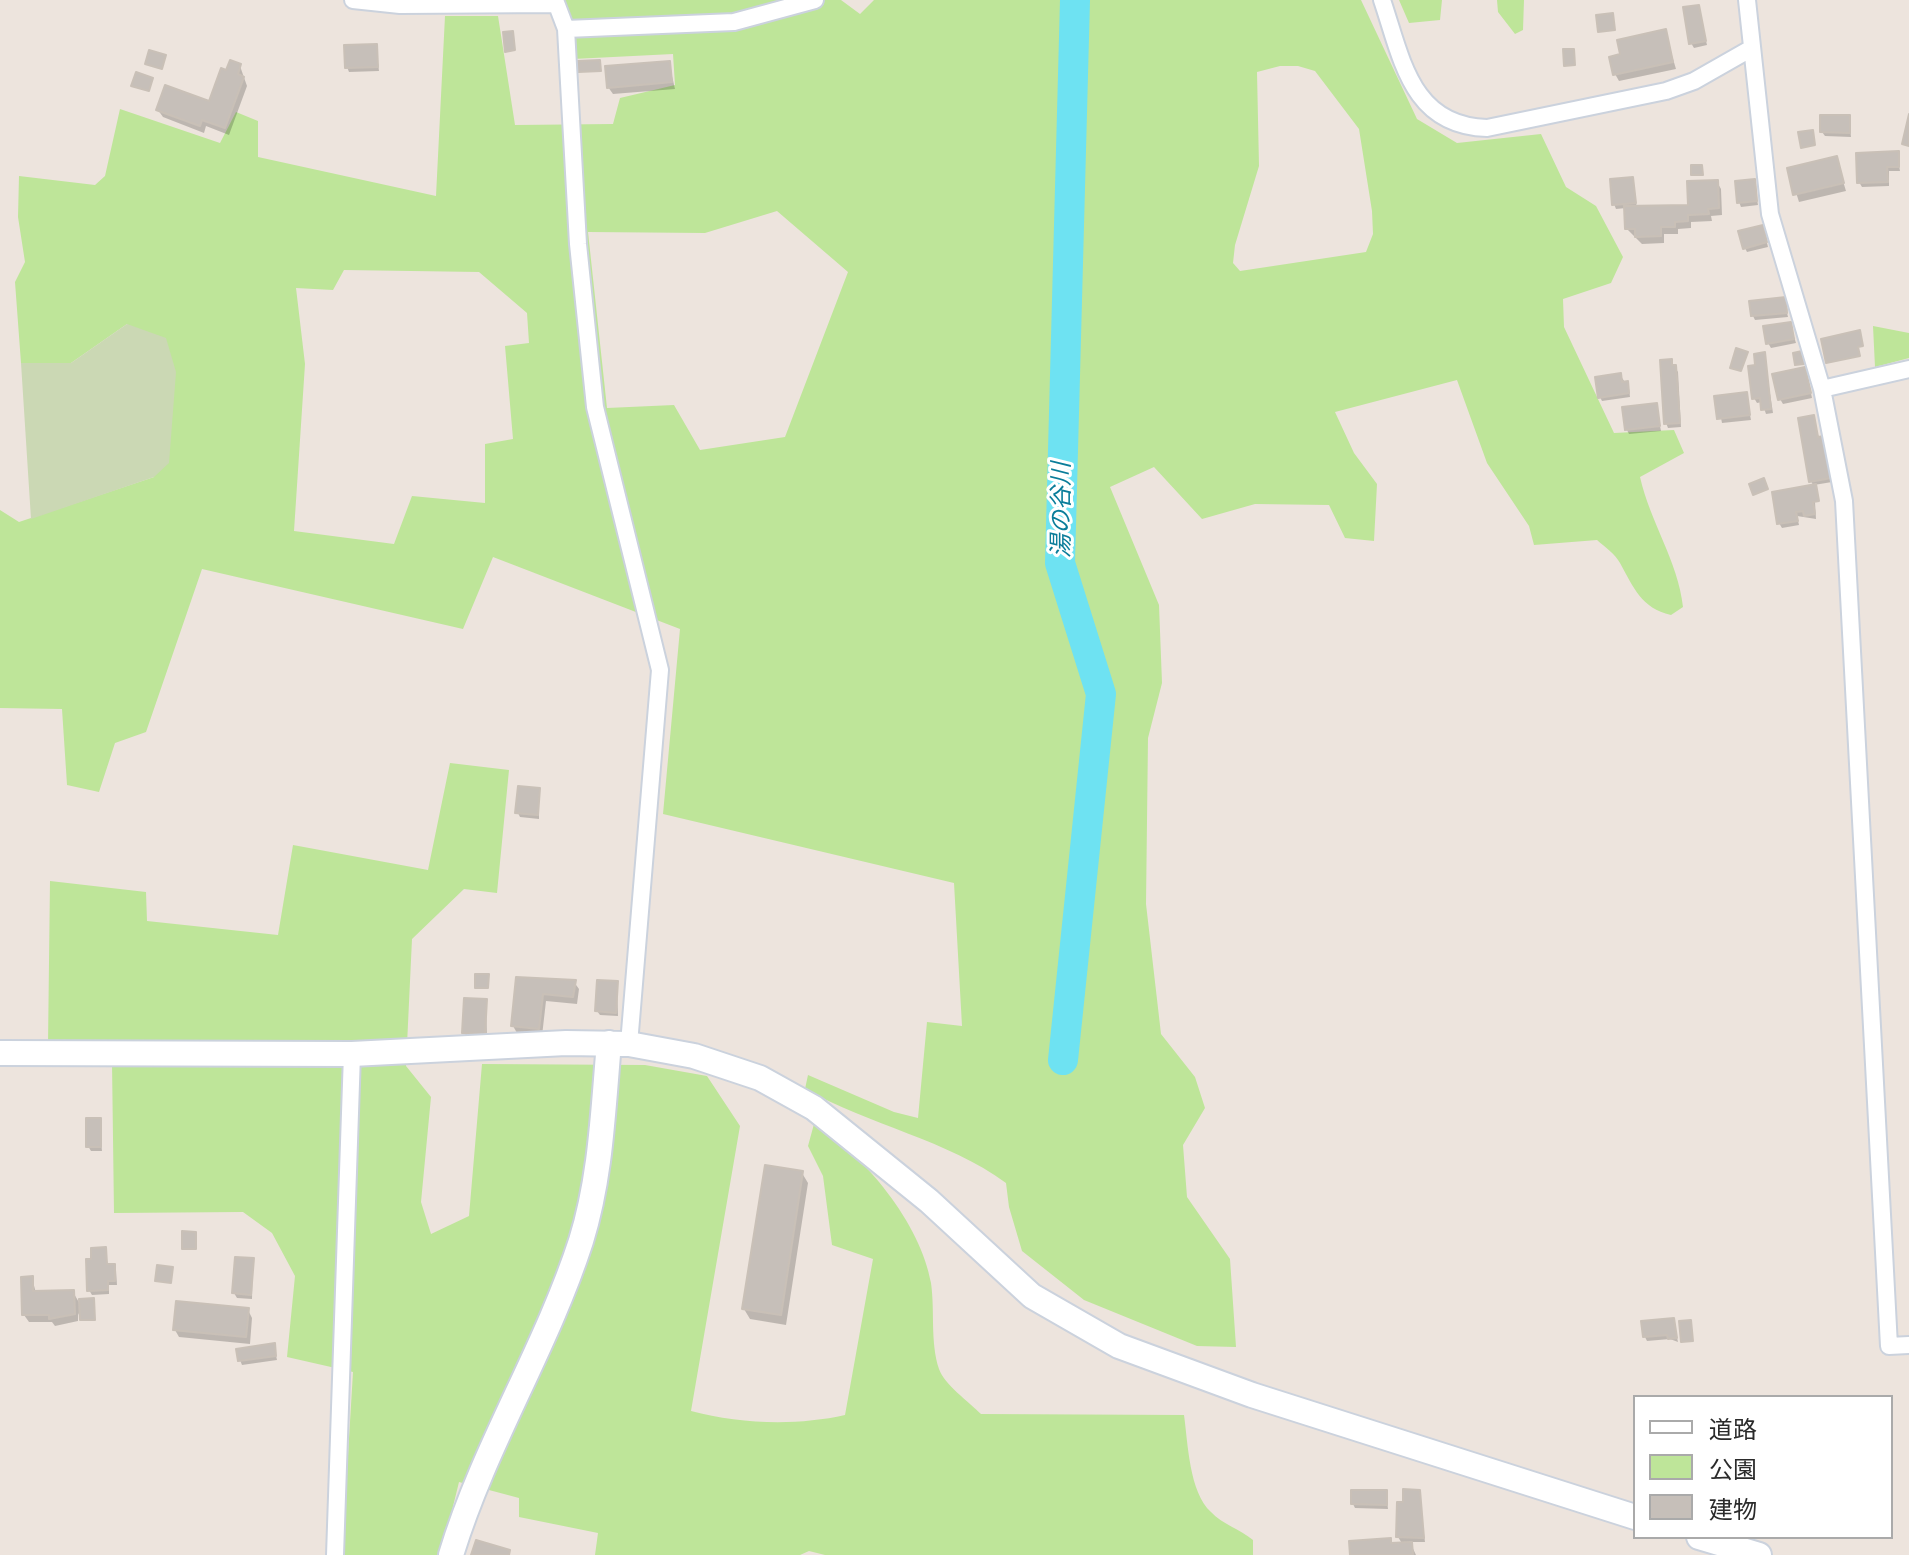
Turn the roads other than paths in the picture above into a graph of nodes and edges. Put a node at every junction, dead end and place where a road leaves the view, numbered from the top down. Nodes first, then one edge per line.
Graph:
1 (353, 0) edge
2 (815, 0) edge
3 (1382, 0) edge
4 (1747, 0) edge
5 (555, 2) edge
6 (566, 29) junction
7 (1752, 48) junction
8 (1909, 369) edge
9 (1822, 389) junction
10 (619, 1044) junction
11 (0, 1053) edge
12 (352, 1054) junction
13 (1909, 1345) edge
14 (1633, 1516) edge
15 (1706, 1539) edge
16 (335, 1555) edge
17 (451, 1555) edge
18 (1759, 1555) edge

1 - 5 street
2 - 6 street
3 - 7 street
4 - 7 street
5 - 6 street
6 - 10 street
7 - 9 street
8 - 9 street
9 - 13 street
10 - 12 street
10 - 14 street
10 - 17 street
11 - 12 street
12 - 16 street
15 - 18 street

